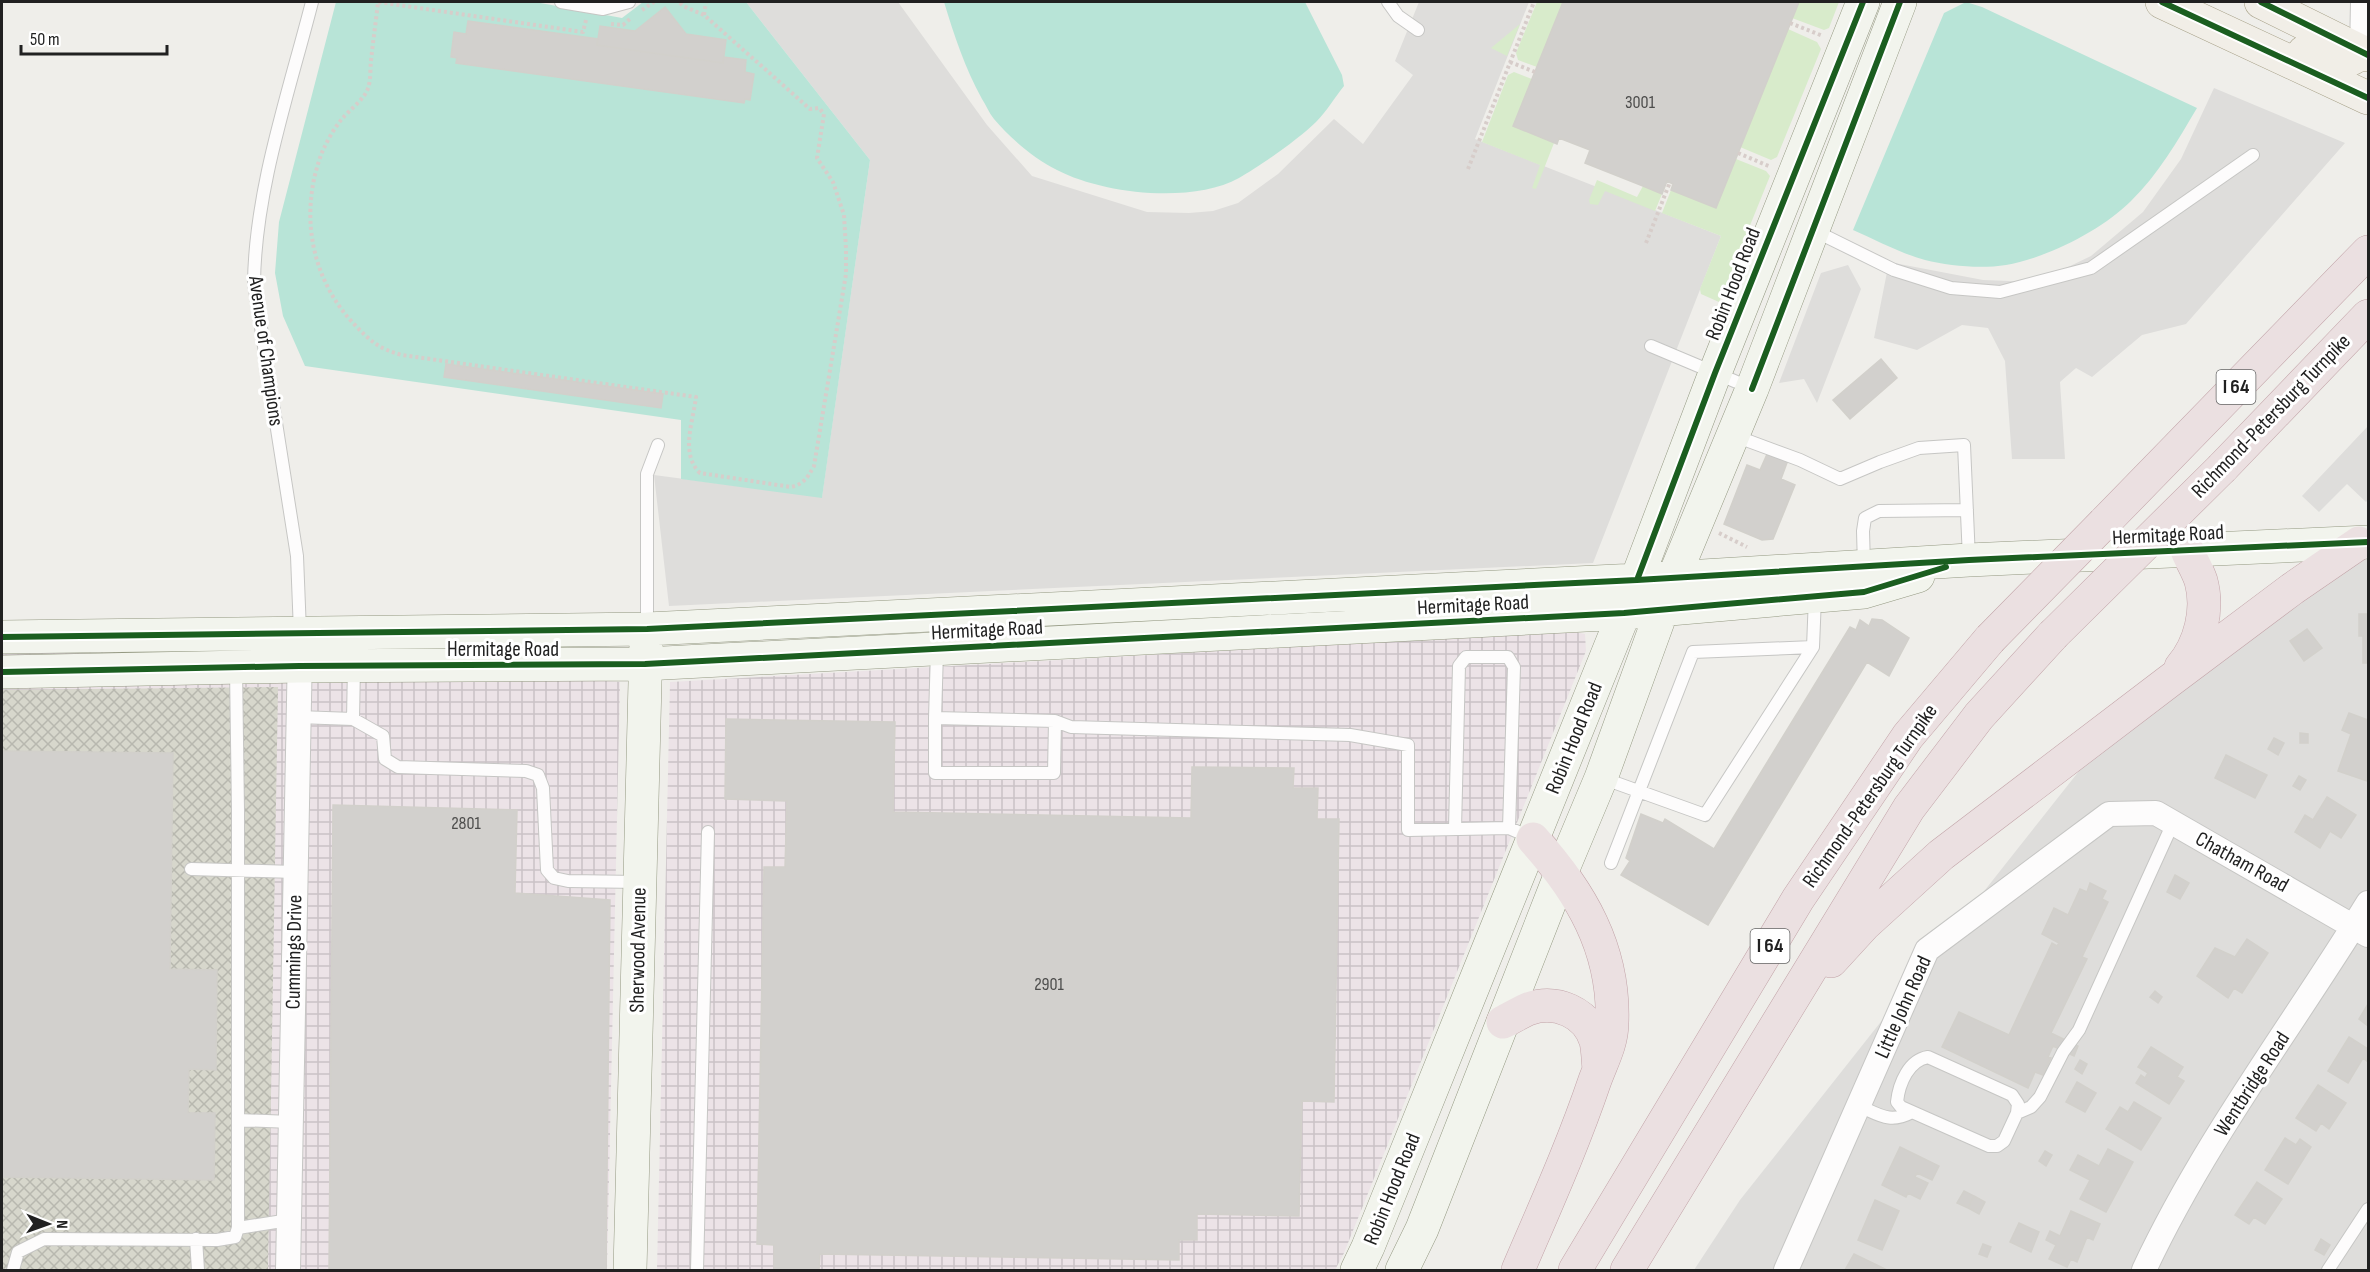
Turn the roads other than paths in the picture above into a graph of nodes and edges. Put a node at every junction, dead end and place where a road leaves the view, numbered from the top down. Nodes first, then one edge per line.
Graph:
1 (312, 2) edge
2 (561, 2) edge
3 (629, 2) edge
4 (1388, 2) edge
5 (1863, 2) edge
6 (1900, 2) edge
7 (2162, 2) edge
8 (2167, 2) edge
9 (2261, 2) edge
10 (2365, 4) edge
11 (1418, 30) dead end
12 (2365, 53) edge
13 (2368, 98) edge
14 (1821, 105) junction
15 (2253, 154) dead end
16 (1814, 231) junction
17 (2368, 252) edge
18 (2368, 316) edge
19 (1651, 346) dead end
20 (1715, 373) junction
21 (1752, 389) junction
22 (1733, 435) junction
23 (658, 445) dead end
24 (1967, 510) junction
25 (2364, 542) edge
26 (2187, 550) junction
27 (1969, 560) junction
28 (1864, 566) junction
29 (1674, 577) junction
30 (1636, 580) junction
31 (1815, 596) junction
32 (1662, 609) junction
33 (1624, 613) junction
34 (647, 629) junction
35 (300, 633) junction
36 (2, 637) edge
37 (1813, 646) junction
38 (937, 649) junction
39 (645, 664) junction
40 (299, 666) junction
41 (354, 666) junction
42 (236, 668) junction
43 (2, 672) edge
44 (2168, 682) junction
45 (298, 717) junction
46 (936, 718) junction
47 (353, 719) junction
48 (1055, 721) junction
49 (1601, 778) junction
50 (1640, 792) junction
51 (2109, 814) joint
52 (2173, 823) junction
53 (1455, 829) junction
54 (708, 832) dead end
55 (1521, 833) junction
56 (1611, 863) dead end
57 (191, 869) dead end
58 (238, 871) junction
59 (1562, 871) junction
60 (295, 872) junction
61 (639, 882) junction
62 (2368, 903) edge
63 (2362, 930) edge
64 (1786, 1008) junction
65 (1503, 1022) junction
66 (1599, 1069) junction
67 (1859, 1106) junction
68 (1912, 1112) junction
69 (2017, 1113) junction
70 (238, 1120) junction
71 (291, 1122) junction
72 (2368, 1209) edge
73 (289, 1220) junction
74 (238, 1228) junction
75 (196, 1239) junction
76 (13, 1270) edge
77 (198, 1270) edge
78 (288, 1270) edge
79 (630, 1270) edge
80 (696, 1270) edge
81 (1357, 1270) edge
82 (1402, 1270) edge
83 (1518, 1270) edge
84 (1575, 1270) edge
85 (1627, 1270) edge
86 (1786, 1270) edge
87 (2144, 1270) edge
88 (2328, 1270) edge

1 - 35 lane, Avenue of Champions
2 - 3 lane
4 - 11 lane
5 - 14 street, Robin Hood Road
6 - 16 street, Robin Hood Road
7 - 13 main road
8 - 12 main road
9 - 12 main road
10 - 12 street
14 - 16 street
14 - 20 street, Robin Hood Road
15 - 16 lane
16 - 21 street, Robin Hood Road
17 - 84 highway, Richmond-Petersburg Turnpike / I 64, bridge
18 - 64 highway, Richmond-Petersburg Turnpike / I 64, bridge
19 - 20 lane
20 - 21 lane
20 - 30 street, Robin Hood Road
21 - 22 street, Robin Hood Road
22 - 24 lane
22 - 29 street, Robin Hood Road
23 - 34 lane
24 - 27 lane
24 - 28 lane
25 - 26 street, Hermitage Road
25 - 44 highway
26 - 27 street, Hermitage Road
26 - 44 highway
27 - 28 street, Hermitage Road
27 - 31 street, Hermitage Road
28 - 29 street, Hermitage Road
29 - 30 street, Hermitage Road
29 - 32 street, Robin Hood Road
30 - 33 street, Robin Hood Road
30 - 34 street, Hermitage Road
31 - 32 street, Hermitage Road
31 - 37 lane
32 - 33 street, Hermitage Road
32 - 49 street, Robin Hood Road
33 - 38 street, Hermitage Road
33 - 55 street, Robin Hood Road
34 - 35 street, Hermitage Road
34 - 39 street, Sherwood Avenue
35 - 36 street, Hermitage Road
35 - 40 street, Cummings Drive
37 - 50 lane
37 - 50 lane
38 - 39 street, Hermitage Road
38 - 46 lane
39 - 41 street, Hermitage Road
39 - 61 street, Sherwood Avenue
40 - 41 street, Hermitage Road
40 - 42 street, Hermitage Road
40 - 45 street, Cummings Drive
41 - 47 lane
42 - 43 street, Hermitage Road
42 - 58 lane
44 - 64 highway
45 - 47 lane
45 - 60 street, Cummings Drive
46 - 48 lane
46 - 48 lane
47 - 61 lane
48 - 53 lane
49 - 50 lane
49 - 59 street, Robin Hood Road
50 - 56 lane
51 - 52 street, Chatham Road
51 - 67 street, Little John Road
52 - 63 street, Chatham Road
52 - 69 lane
53 - 55 lane
53 - 55 lane
54 - 80 lane
55 - 59 highway
55 - 81 street, Robin Hood Road
57 - 58 lane
58 - 60 lane
58 - 70 lane
59 - 65 street, Robin Hood Road
59 - 66 highway
60 - 71 street, Cummings Drive
61 - 79 street, Sherwood Avenue
62 - 63 street, Wentbridge Road
63 - 87 street, Wentbridge Road
64 - 85 highway, Richmond-Petersburg Turnpike / I 64
65 - 66 highway
65 - 82 street, Robin Hood Road
66 - 83 highway
67 - 68 lane
67 - 86 street, Little John Road
68 - 69 lane
68 - 69 lane
70 - 71 lane
70 - 74 lane
71 - 73 street, Cummings Drive
72 - 88 lane
73 - 74 lane
73 - 78 street, Cummings Drive
74 - 75 lane
75 - 76 lane
75 - 77 lane

